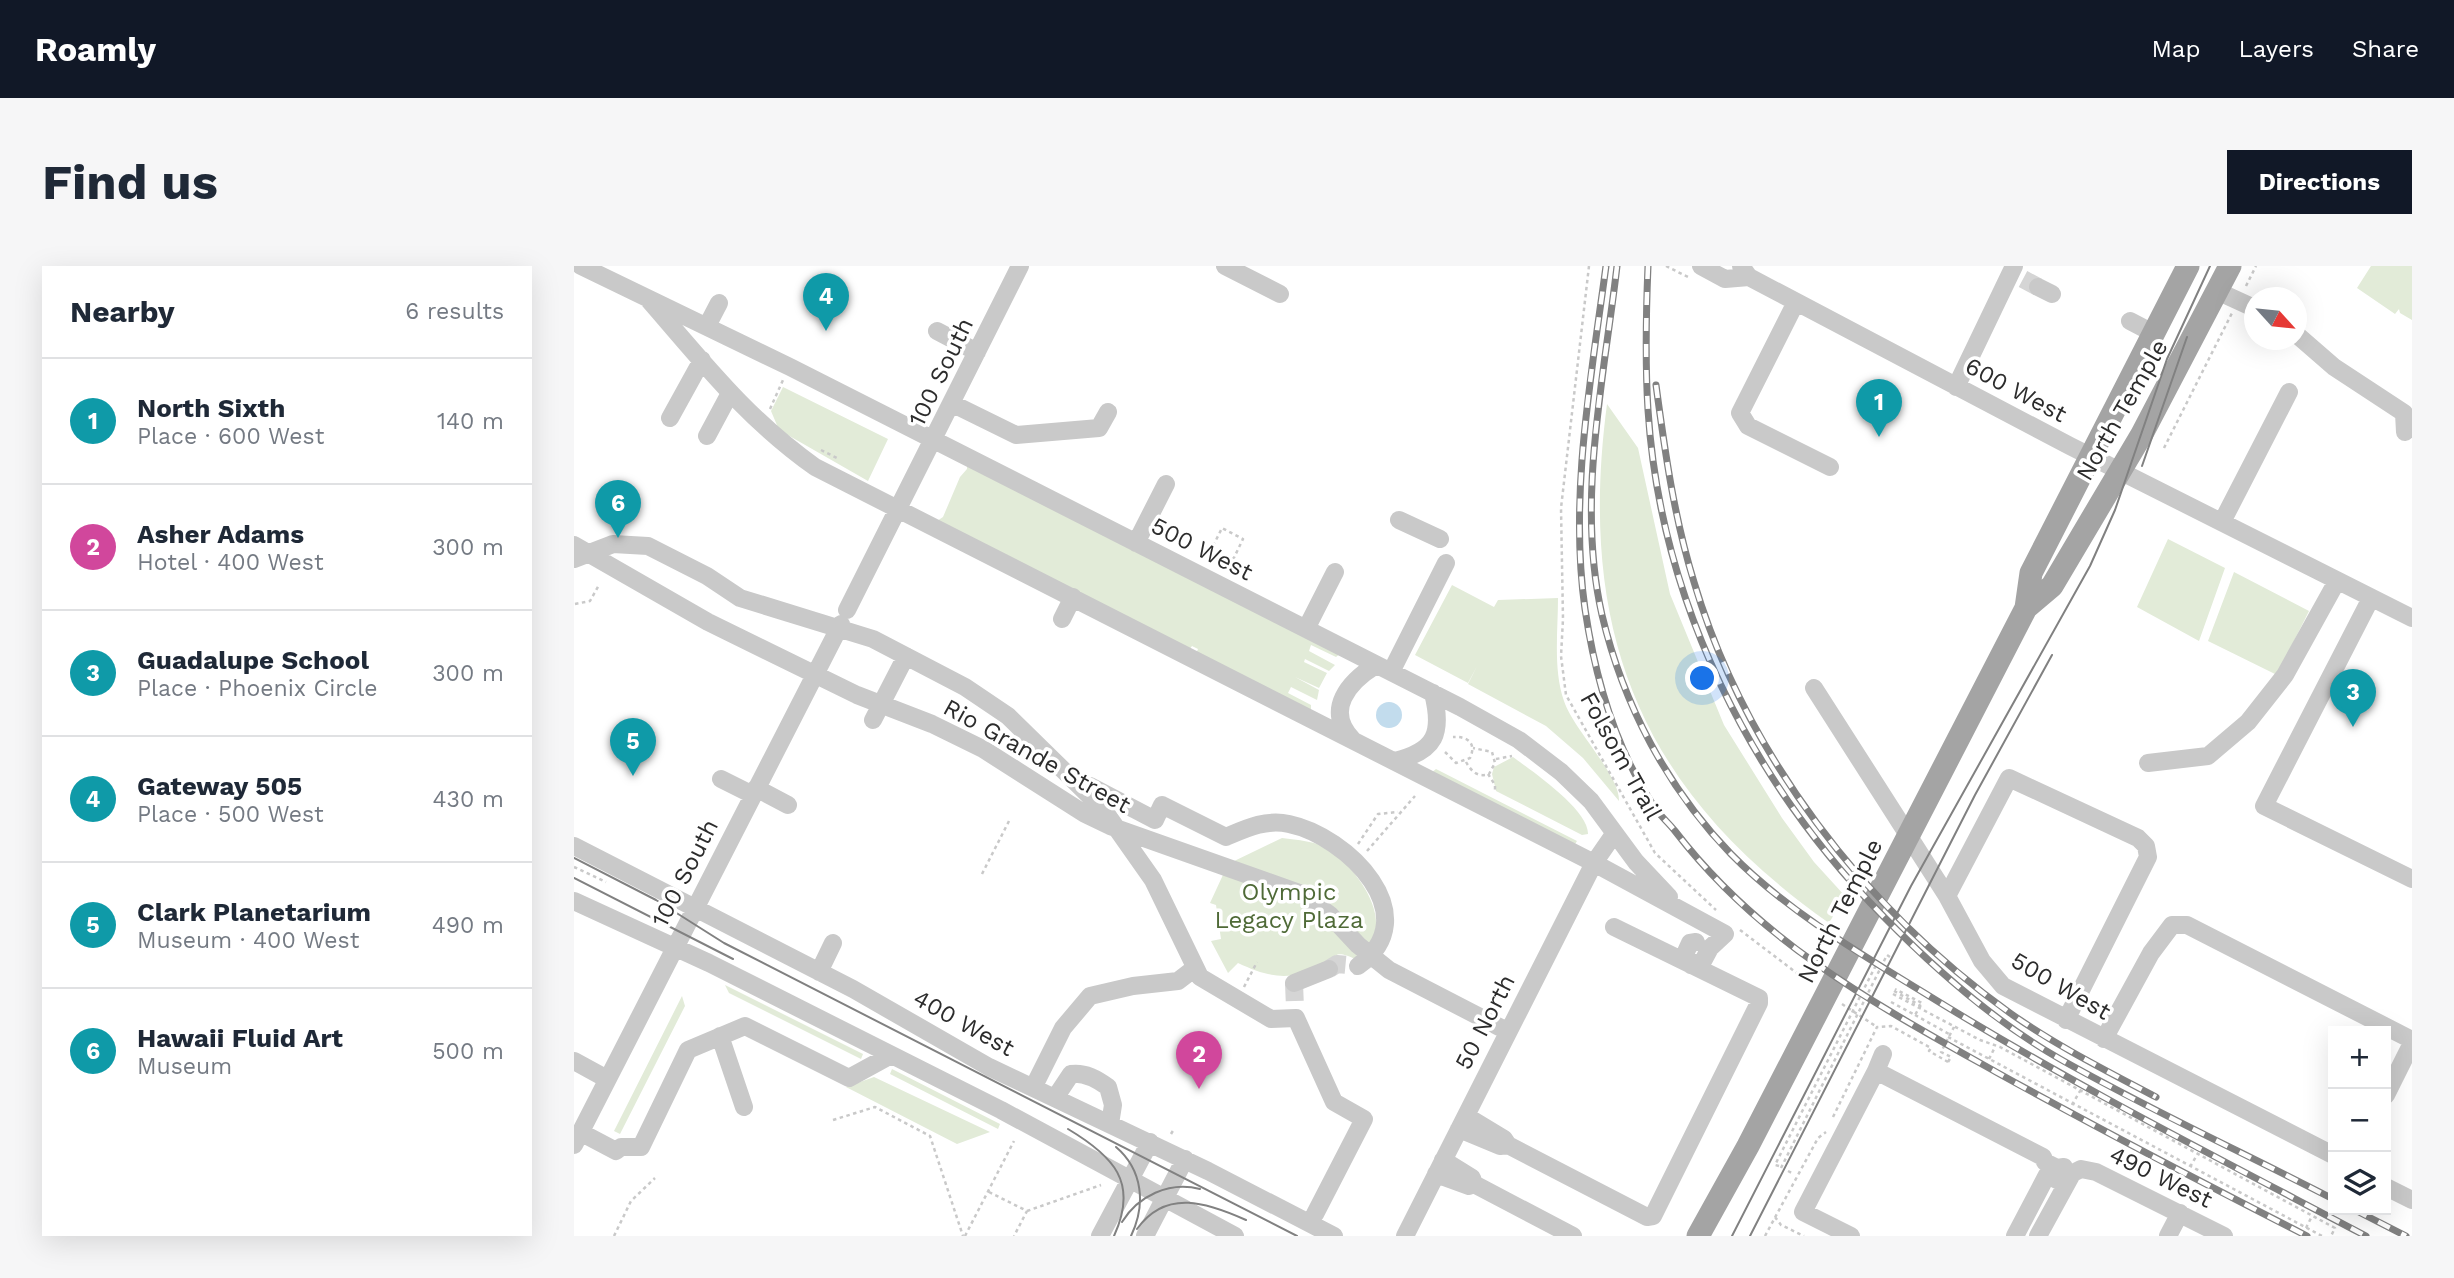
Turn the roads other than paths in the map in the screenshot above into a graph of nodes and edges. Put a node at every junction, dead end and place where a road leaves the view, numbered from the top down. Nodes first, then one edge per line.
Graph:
1 (581, 266) edge
2 (1020, 266) edge
3 (1225, 266) edge
4 (1702, 266) edge
5 (2188, 266) edge
6 (2230, 266) edge
7 (1745, 272) edge
8 (2027, 280) edge
9 (2217, 291) junction
10 (1280, 294) dead end
11 (649, 300) junction
12 (1796, 302) junction
13 (719, 303) dead end
14 (2244, 303) edge
15 (2130, 321) dead end
16 (707, 326) junction
17 (937, 331) dead end
18 (2153, 333) junction
19 (2307, 343) edge
20 (977, 352) junction
21 (702, 360) junction
22 (1956, 387) junction
23 (2289, 392) dead end
24 (729, 395) junction
25 (953, 404) junction
26 (1108, 412) dead end
27 (670, 418) dead end
28 (2405, 432) dead end
29 (707, 436) dead end
30 (934, 441) junction
31 (2090, 456) junction
32 (1830, 467) dead end
33 (2119, 470) junction
34 (1166, 484) dead end
35 (900, 510) junction
36 (1399, 520) dead end
37 (2222, 522) junction
38 (1440, 538) dead end
39 (1136, 543) junction
40 (574, 545) edge
41 (574, 559) edge
42 (1446, 563) dead end
43 (1335, 572) dead end
44 (2337, 581) junction
45 (1073, 597) junction
46 (2371, 597) junction
47 (2026, 608) junction
48 (2412, 618) edge
49 (1062, 619) dead end
50 (1306, 629) junction
51 (906, 656) junction
52 (1383, 668) junction
53 (815, 673) junction
54 (1814, 688) dead end
55 (1433, 693) junction
56 (873, 720) dead end
57 (1353, 740) junction
58 (1395, 761) junction
59 (2148, 763) dead end
60 (1072, 776) junction
61 (721, 779) dead end
62 (754, 791) junction
63 (788, 805) dead end
64 (1615, 834) junction
65 (574, 846) edge
66 (1594, 863) junction
67 (2412, 879) edge
68 (1947, 895) junction
69 (574, 901) edge
70 (695, 907) junction
71 (1681, 910) junction
72 (1698, 919) junction
73 (1614, 927) dead end
74 (833, 943) dead end
75 (675, 947) junction
76 (1689, 962) junction
77 (1358, 966) dead end
78 (1195, 968) junction
79 (1329, 969) tunnel mouth
80 (818, 972) junction
81 (1294, 982) dead end
82 (2066, 1020) junction
83 (1507, 1031) junction
84 (720, 1037) junction
85 (2104, 1040) junction
86 (2412, 1041) edge
87 (891, 1055) junction
88 (574, 1062) edge
89 (2405, 1074) edge
90 (607, 1079) junction
91 (1033, 1088) junction
92 (2391, 1089) edge
93 (1055, 1098) junction
94 (744, 1107) dead end
95 (1462, 1122) junction
96 (1110, 1124) junction
97 (577, 1139) edge
98 (1150, 1142) junction
99 (2329, 1152) edge
100 (1185, 1160) junction
101 (1440, 1167) junction
102 (2068, 1174) junction
103 (1130, 1180) junction
104 (2391, 1190) edge
105 (1165, 1198) junction
106 (2412, 1200) edge
107 (2179, 1213) junction
108 (1315, 1214) dead end
109 (1100, 1236) edge
110 (1145, 1236) edge
111 (1236, 1236) edge
112 (1334, 1236) edge
113 (1405, 1236) edge
114 (1573, 1236) edge
115 (1698, 1236) edge
116 (1851, 1236) edge
117 (2015, 1236) edge
118 (2038, 1236) edge
119 (2168, 1236) edge
120 (2224, 1236) edge

1 - 11 street, 500 West
2 - 20 street, 100 South
3 - 10 street
4 - 7 street, 600 West
5 - 18 main road, North Temple
6 - 9 main road, North Temple
7 - 12 street, 600 West
8 - 22 street
9 - 14 street
9 - 33 main road, North Temple
11 - 16 street, 500 West
11 - 21 street, 500 West
12 - 22 street, 600 West
12 - 32 street
13 - 16 street
15 - 18 street
16 - 30 street, 500 West
17 - 20 street
18 - 31 main road, North Temple
19 - 28 street
20 - 25 street, 100 South
21 - 24 street, 500 West
21 - 27 street
22 - 31 street, 600 West
23 - 37 street
24 - 29 street
24 - 35 street, 500 West
25 - 26 street
25 - 30 street, 100 South
30 - 35 street, 100 South
30 - 39 street, 500 West
31 - 33 street, 600 West
31 - 47 main road, North Temple
33 - 37 street, 600 West
33 - 47 main road, North Temple
34 - 39 street
35 - 45 street, 500 West
35 - 53 street, 100 South
36 - 38 street
37 - 44 street, 600 West
39 - 50 street, 500 West
40 - 53 street, Rio Grande Street
41 - 51 street
42 - 52 street
43 - 50 street
44 - 46 street, 600 West
44 - 59 street
45 - 49 street
45 - 57 street, 500 West
46 - 48 street, 600 West
46 - 67 street
47 - 115 main road, North Temple
50 - 52 street, 500 West
51 - 56 street
51 - 60 street
52 - 55 street, 500 West
52 - 57 street
53 - 62 street, 100 South
53 - 83 street, Rio Grande Street
54 - 68 street, 500 West
55 - 58 street
55 - 64 street, 500 West
57 - 58 street, 500 West
58 - 66 street, 500 West
60 - 77 street
60 - 78 street
61 - 62 street
62 - 63 street
62 - 70 street, 100 South
64 - 66 street, 50 North
64 - 71 street, 500 West
65 - 70 street, 400 West
66 - 71 street, 500 West
66 - 83 street, 50 North
68 - 82 street, 500 West
68 - 82 street
69 - 75 street
70 - 75 street, 100 South
70 - 80 street, 400 West
71 - 72 street, 500 West
72 - 76 street
72 - 76 street, 500 West
73 - 76 street
74 - 80 street
75 - 87 street
75 - 90 street, 100 South
76 - 95 street
78 - 91 street
78 - 108 street
79 - 81 street
80 - 91 street, 400 West
82 - 85 street, 500 West
83 - 95 street, 50 North
84 - 87 street
84 - 94 street
84 - 97 street
85 - 86 street
85 - 99 street, 500 West
86 - 89 street
87 - 103 street
88 - 90 street
89 - 92 street
90 - 97 street, 100 South
91 - 93 street, 400 West
93 - 96 street, 400 West
93 - 96 street
95 - 101 street, 50 North
96 - 98 street, 400 West
98 - 100 street, 400 West
98 - 103 street
100 - 105 street
100 - 112 street, 400 West
101 - 113 street, 50 North
101 - 114 street
102 - 107 street, 490 West
102 - 116 street
102 - 117 street
102 - 118 street
103 - 105 street
103 - 109 street
104 - 106 street
105 - 110 street
105 - 111 street
107 - 119 street
107 - 120 street, 490 West

